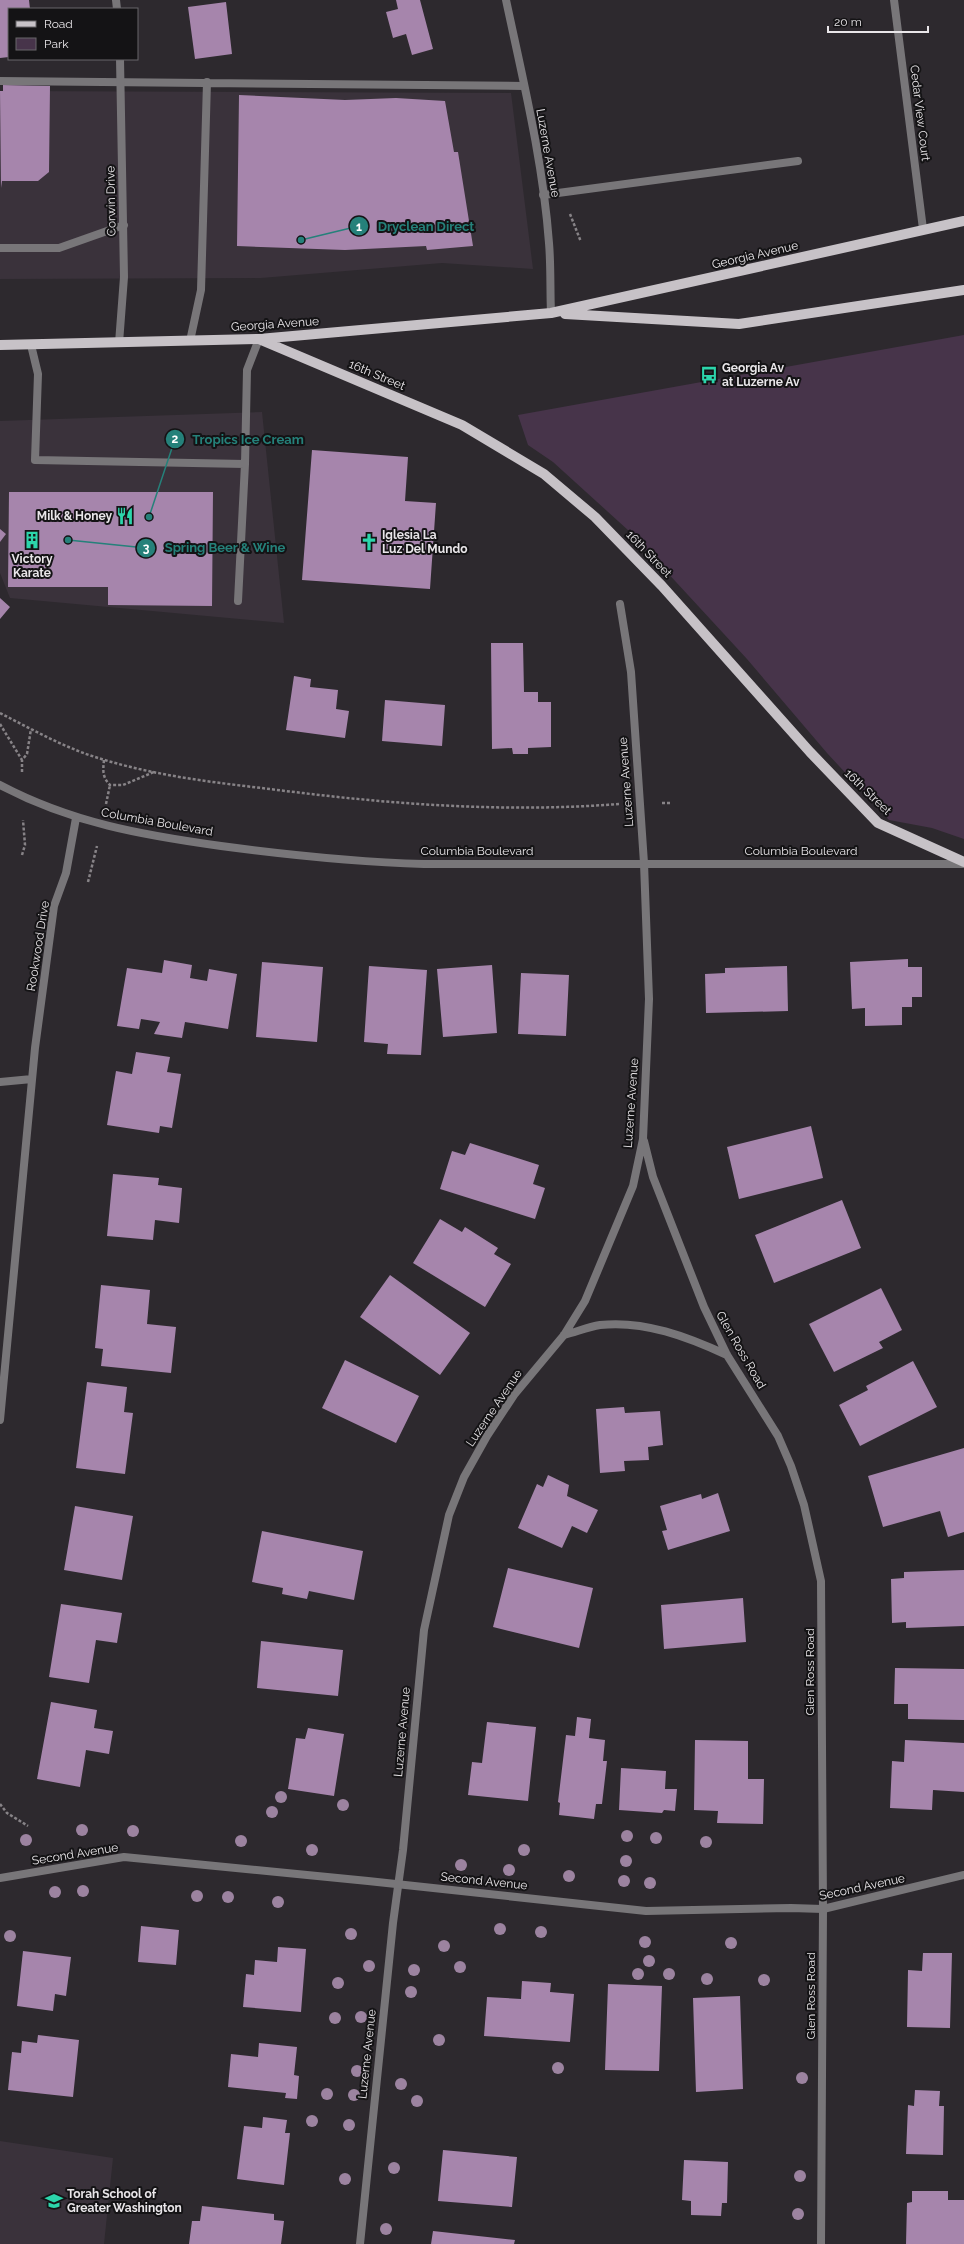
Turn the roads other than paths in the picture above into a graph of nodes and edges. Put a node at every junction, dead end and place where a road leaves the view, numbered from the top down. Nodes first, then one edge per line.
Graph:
1 (506, 0) edge
2 (894, 0) edge
3 (120, 60) edge
4 (0, 81) edge
5 (122, 81) junction
6 (207, 82) junction
7 (524, 86) junction
8 (798, 161) dead end
9 (543, 195) junction
10 (964, 221) edge
11 (124, 225) junction
12 (923, 229) junction
13 (0, 248) edge
14 (964, 290) edge
15 (551, 313) junction
16 (259, 339) junction
17 (190, 341) junction
18 (119, 343) junction
19 (0, 345) edge
20 (31, 345) junction
21 (245, 464) junction
22 (238, 601) dead end
23 (620, 604) dead end
24 (0, 785) edge
25 (76, 818) junction
26 (644, 863) junction
27 (964, 863) edge
28 (32, 1079) junction
29 (0, 1082) edge
30 (643, 1139) junction
31 (564, 1335) junction
32 (727, 1355) junction
33 (0, 1420) edge
34 (964, 1875) edge
35 (0, 1878) edge
36 (399, 1885) junction
37 (823, 1909) junction
38 (360, 2244) edge
39 (821, 2244) edge

1 - 7 street, Luzerne Avenue
2 - 12 street, Cedar View Court
3 - 5 street, Corwin Drive
4 - 5 street
5 - 6 street
5 - 11 street, Corwin Drive
6 - 7 street
6 - 17 street
7 - 9 street, Luzerne Avenue
8 - 9 street
9 - 15 street, Luzerne Avenue
10 - 12 main road, Georgia Avenue
11 - 13 street
11 - 18 street, Corwin Drive
12 - 15 main road, Georgia Avenue
14 - 15 main road, Georgia Avenue
15 - 16 main road, Georgia Avenue
16 - 17 main road, Georgia Avenue
16 - 21 street
16 - 27 main road, 16th Street
17 - 18 main road, Georgia Avenue
18 - 20 main road, Georgia Avenue
19 - 20 main road, Georgia Avenue
20 - 21 street
21 - 22 street
23 - 26 street, Luzerne Avenue
24 - 25 street, Columbia Boulevard
25 - 26 street, Columbia Boulevard
25 - 28 street, Rookwood Drive
26 - 27 street, Columbia Boulevard
26 - 30 street, Luzerne Avenue
28 - 29 street
28 - 33 street, Rookwood Drive
30 - 31 street, Luzerne Avenue
30 - 32 street, Glen Ross Road
31 - 32 street
31 - 36 street, Luzerne Avenue
32 - 37 street, Glen Ross Road
34 - 37 street, Second Avenue
35 - 36 street, Second Avenue
36 - 37 street, Second Avenue
36 - 38 street, Luzerne Avenue
37 - 39 street, Glen Ross Road

